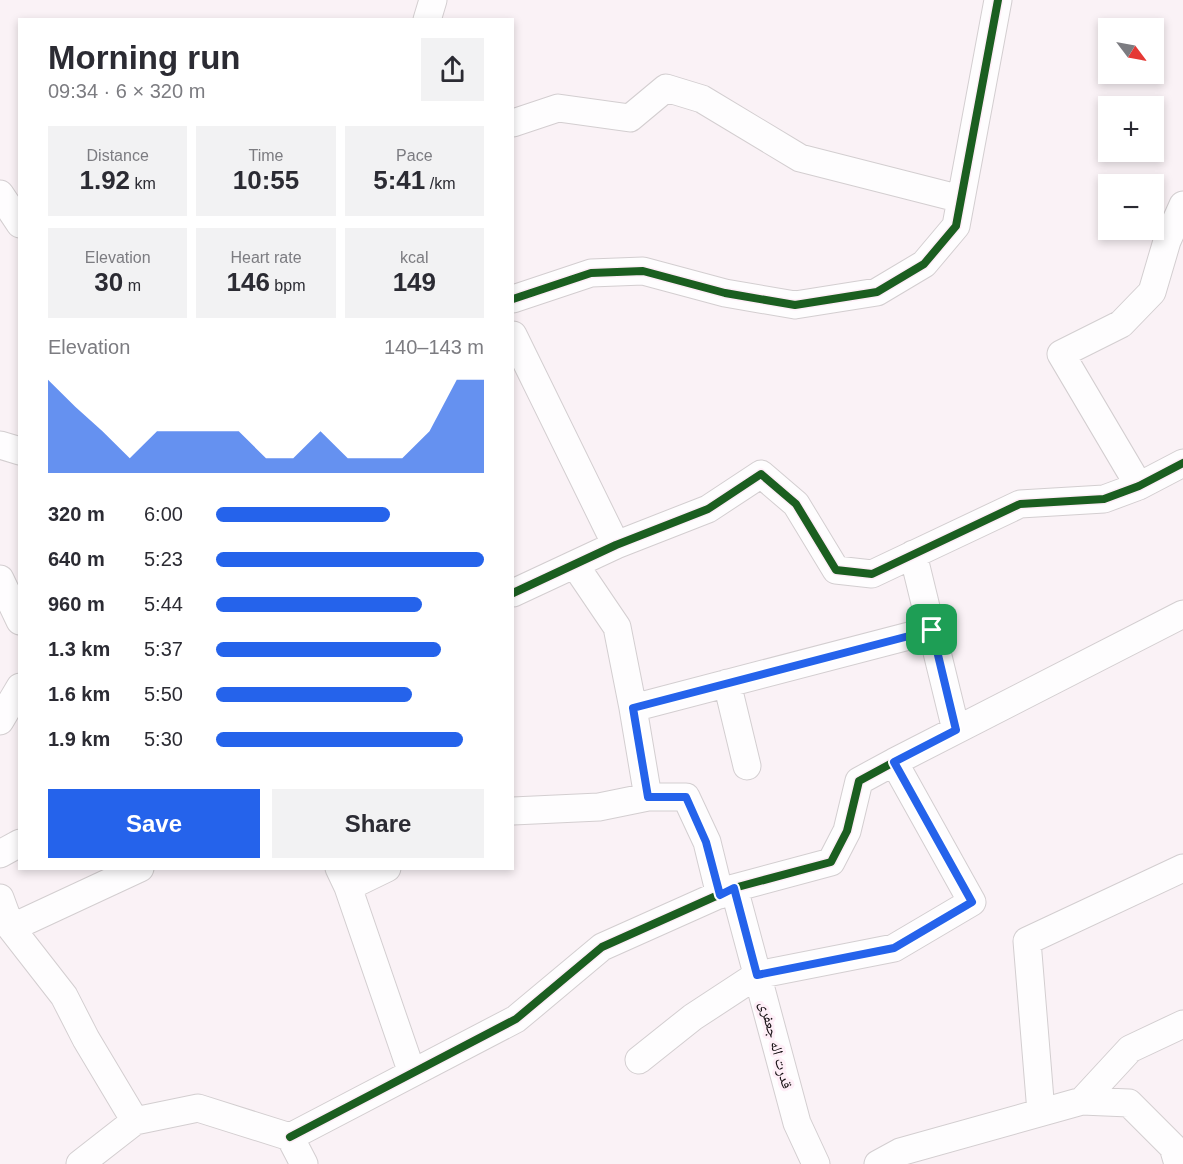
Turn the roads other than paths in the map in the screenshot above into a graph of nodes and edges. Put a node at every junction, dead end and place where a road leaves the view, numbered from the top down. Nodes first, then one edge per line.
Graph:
1 (433, 0) edge
2 (998, 0) edge
3 (428, 18) edge
4 (514, 123) edge
5 (0, 194) edge
6 (961, 200) junction
7 (1183, 204) edge
8 (18, 221) edge
9 (514, 299) edge
10 (514, 337) edge
11 (0, 445) edge
12 (18, 450) edge
13 (1183, 463) edge
14 (1139, 486) junction
15 (616, 546) junction
16 (913, 554) junction
17 (575, 565) junction
18 (0, 579) edge
19 (514, 593) edge
20 (1183, 614) edge
21 (18, 617) edge
22 (932, 630) junction
23 (727, 683) junction
24 (18, 690) edge
25 (633, 708) junction
26 (0, 721) edge
27 (956, 730) junction
28 (894, 762) junction
29 (747, 766) dead end
30 (648, 797) junction
31 (514, 811) edge
32 (18, 844) edge
33 (0, 854) edge
34 (1183, 868) edge
35 (136, 870) edge
36 (378, 870) edge
37 (343, 878) edge
38 (727, 892) junction
39 (0, 898) edge
40 (11, 928) junction
41 (757, 975) junction
42 (1183, 1024) edge
43 (639, 1060) dead end
44 (412, 1073) junction
45 (1082, 1101) junction
46 (1041, 1112) junction
47 (135, 1121) junction
48 (290, 1137) junction
49 (80, 1164) edge
50 (304, 1164) edge
51 (816, 1164) edge
52 (878, 1164) edge
53 (1178, 1164) edge

1 - 3 street
2 - 6 street
4 - 6 street
5 - 8 street
6 - 9 street
7 - 14 street
10 - 15 street
11 - 12 street
13 - 14 street
14 - 16 street
15 - 16 street
15 - 17 street
16 - 22 street
17 - 19 street
17 - 25 street
18 - 21 street
20 - 27 street
22 - 23 street
22 - 27 street
23 - 25 street
23 - 29 street
24 - 26 street
25 - 30 street
27 - 28 street
28 - 38 street
28 - 41 street
30 - 31 street
30 - 38 street, قدرت اله جعفری
32 - 33 street
34 - 46 street
35 - 40 street
36 - 37 street
37 - 44 street
38 - 41 street, قدرت اله جعفری
38 - 44 street
39 - 40 street
40 - 47 street
41 - 43 street
41 - 51 street, قدرت اله جعفری
42 - 45 street
44 - 48 street
45 - 46 street
45 - 53 street
46 - 52 street
47 - 48 street
47 - 49 street
48 - 50 street

